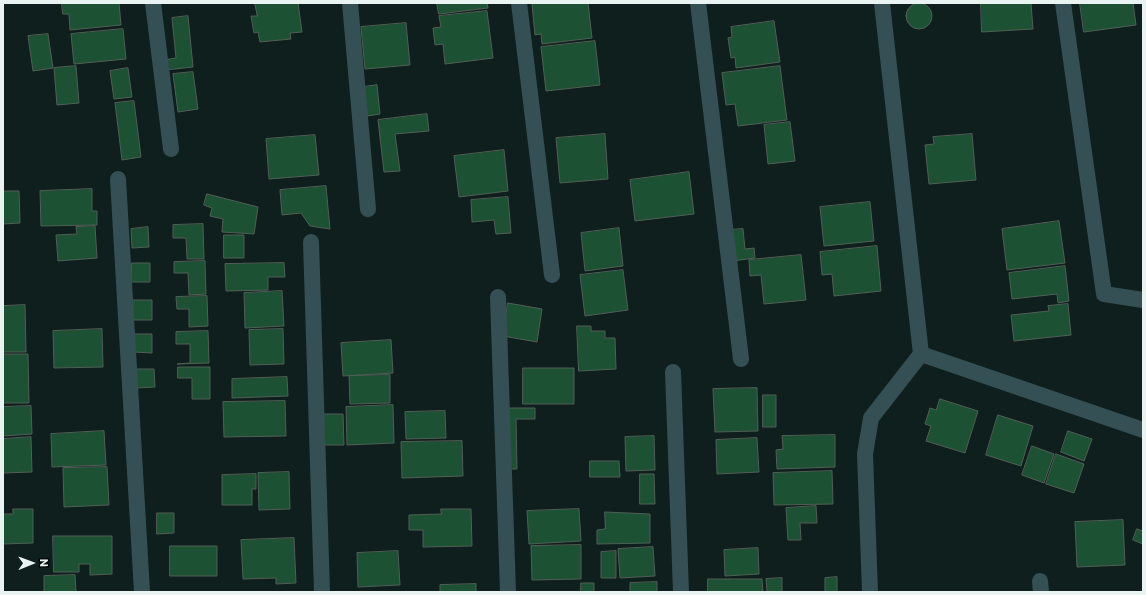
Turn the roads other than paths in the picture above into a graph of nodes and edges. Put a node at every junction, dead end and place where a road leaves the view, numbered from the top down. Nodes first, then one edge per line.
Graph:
1 (153, 3) edge
2 (350, 3) edge
3 (519, 3) edge
4 (698, 3) edge
5 (882, 3) edge
6 (1063, 3) edge
7 (171, 149) dead end
8 (118, 179) dead end
9 (368, 209) dead end
10 (311, 242) dead end
11 (552, 275) dead end
12 (498, 297) dead end
13 (1143, 300) edge
14 (921, 354) junction
15 (741, 359) dead end
16 (673, 372) dead end
17 (1143, 430) edge
18 (142, 592) edge
19 (322, 592) edge
20 (508, 592) edge
21 (681, 592) edge
22 (870, 592) edge

1 - 7 street
2 - 9 street
3 - 11 street
4 - 15 street
5 - 14 street
6 - 13 street
8 - 18 street
10 - 19 street
12 - 20 street
14 - 17 street
14 - 22 street
16 - 21 street

